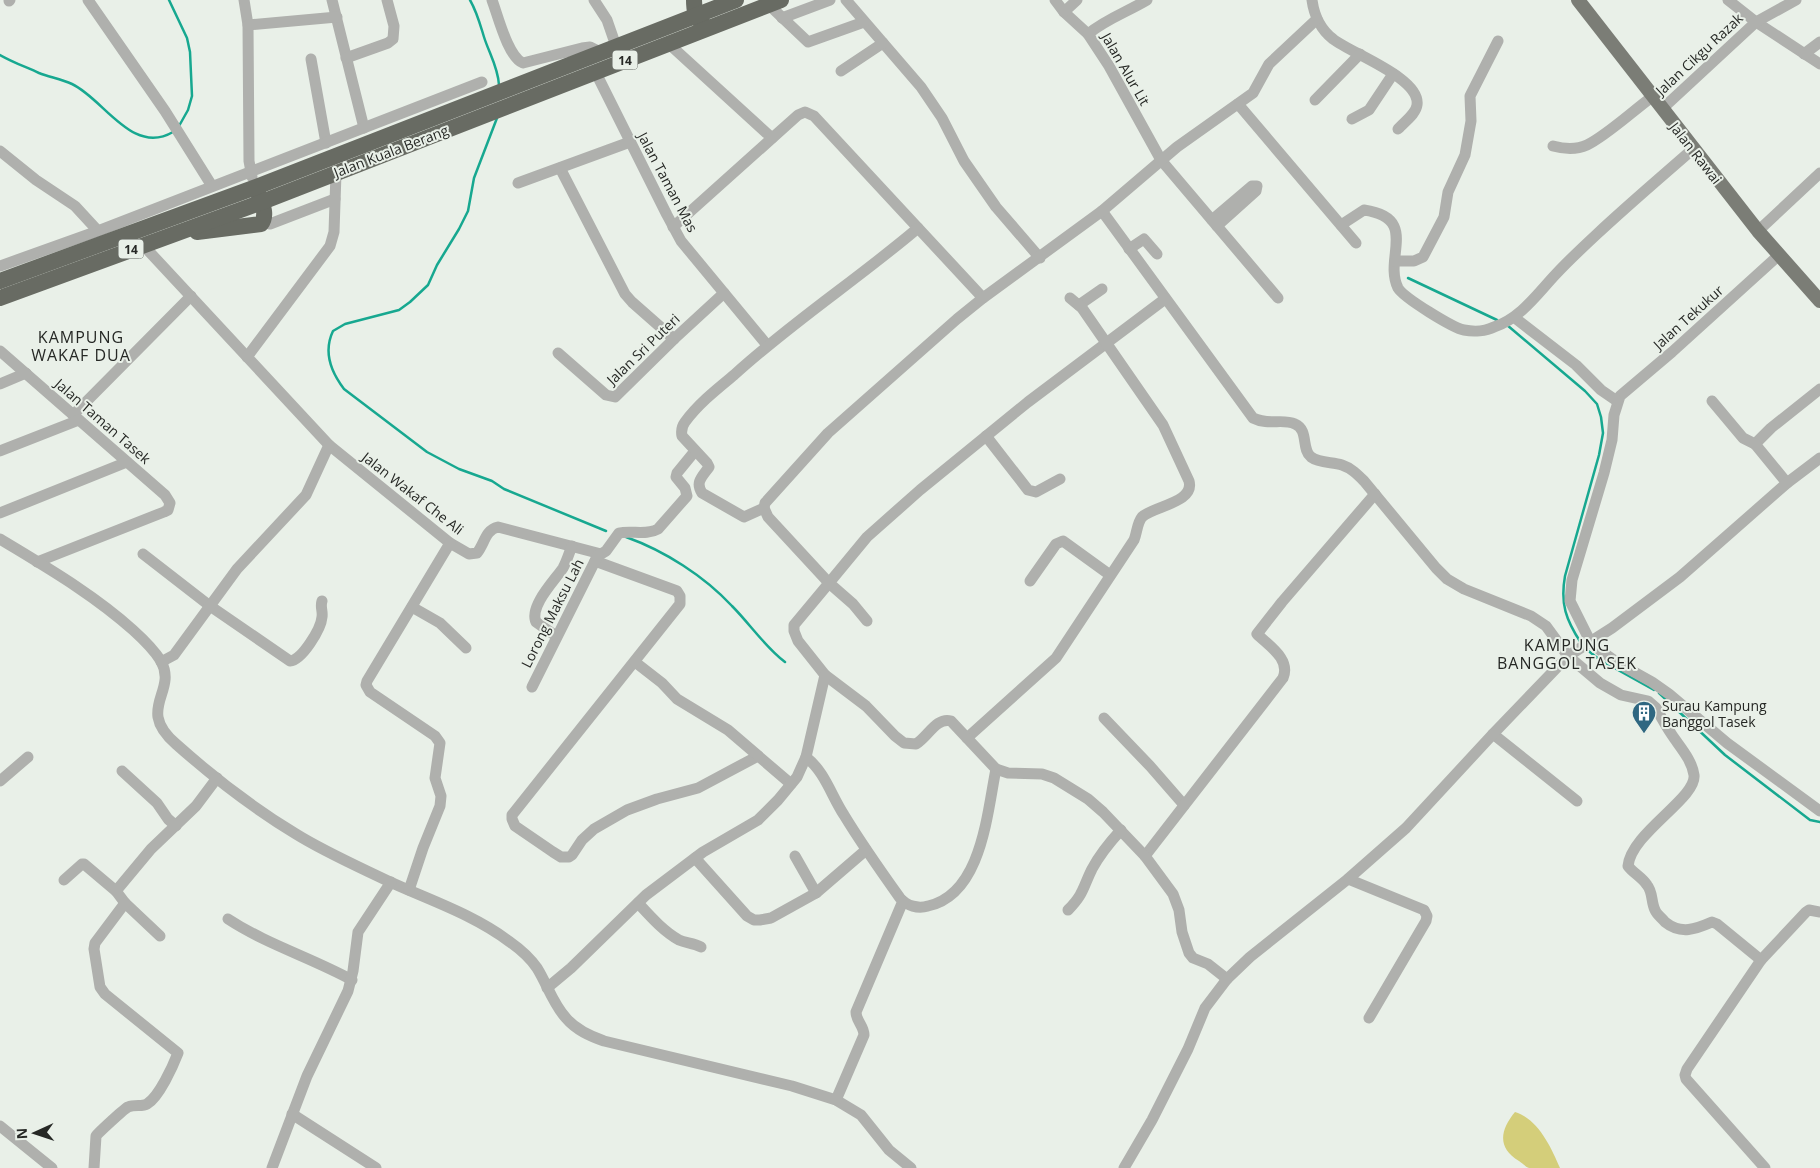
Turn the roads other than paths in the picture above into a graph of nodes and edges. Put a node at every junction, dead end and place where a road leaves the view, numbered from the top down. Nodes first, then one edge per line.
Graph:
1 (88, 0) edge
2 (244, 0) edge
3 (332, 0) edge
4 (387, 0) edge
5 (492, 0) edge
6 (594, 0) edge
7 (736, 0) edge
8 (830, 0) edge
9 (846, 0) edge
10 (1055, 0) edge
11 (1077, 0) edge
12 (1147, 0) edge
13 (1312, 0) edge
14 (1578, 0) edge
15 (1728, 0) edge
16 (1796, 0) edge
17 (775, 2) edge
18 (695, 8) edge
19 (1064, 12) junction
20 (336, 17) junction
21 (782, 18) junction
22 (1317, 19) junction
23 (724, 22) junction
24 (864, 22) junction
25 (1756, 22) junction
26 (248, 26) junction
27 (1088, 34) junction
28 (1498, 41) dead end
29 (1820, 42) edge
30 (883, 43) junction
31 (669, 44) junction
32 (608, 49) junction
33 (1360, 54) junction
34 (1804, 54) junction
35 (346, 58) junction
36 (311, 59) dead end
37 (1820, 64) edge
38 (595, 71) junction
39 (841, 71) dead end
40 (1392, 74) junction
41 (482, 82) dead end
42 (523, 91) junction
43 (1652, 97) junction
44 (1315, 100) dead end
45 (1238, 104) junction
46 (444, 105) junction
47 (1662, 109) junction
48 (476, 110) junction
49 (1352, 119) dead end
50 (364, 128) junction
51 (1398, 129) dead end
52 (772, 138) junction
53 (630, 142) junction
54 (326, 143) junction
55 (1553, 146) dead end
56 (1693, 149) junction
57 (0, 151) edge
58 (1161, 160) junction
59 (560, 168) junction
60 (336, 173) junction
61 (1820, 173) edge
62 (518, 183) dead end
63 (212, 186) junction
64 (256, 187) junction
65 (335, 199) junction
66 (1102, 211) junction
67 (264, 222) junction
68 (1341, 225) junction
69 (673, 227) junction
70 (918, 228) junction
71 (98, 231) junction
72 (1758, 231) junction
73 (172, 234) junction
74 (1356, 243) dead end
75 (143, 245) junction
76 (1129, 249) junction
77 (1157, 254) dead end
78 (1779, 255) junction
79 (1040, 258) junction
80 (1395, 261) junction
81 (0, 266) edge
82 (0, 281) edge
83 (1102, 289) dead end
84 (724, 293) junction
85 (191, 296) junction
86 (0, 298) edge
87 (983, 298) junction
88 (1278, 298) dead end
89 (1165, 299) junction
90 (1820, 301) edge
91 (1516, 318) junction
92 (674, 339) junction
93 (1106, 342) junction
94 (767, 345) junction
95 (0, 351) edge
96 (558, 353) dead end
97 (247, 357) junction
98 (26, 374) junction
99 (0, 384) edge
100 (1820, 388) edge
101 (1617, 401) junction
102 (1712, 401) dead end
103 (76, 417) junction
104 (986, 436) junction
105 (1755, 444) junction
106 (329, 445) junction
107 (0, 451) edge
108 (694, 451) junction
109 (1820, 458) edge
110 (127, 462) junction
111 (1060, 480) dead end
112 (1787, 484) junction
113 (1375, 494) junction
114 (764, 508) junction
115 (0, 513) edge
116 (0, 539) edge
117 (450, 543) junction
118 (572, 546) junction
119 (143, 554) dead end
120 (597, 557) junction
121 (37, 562) junction
122 (1110, 575) junction
123 (1030, 581) dead end
124 (829, 583) junction
125 (322, 601) dead end
126 (210, 606) junction
127 (412, 607) junction
128 (867, 621) dead end
129 (556, 636) junction
130 (1589, 642) junction
131 (466, 648) dead end
132 (1569, 655) junction
133 (161, 662) junction
134 (635, 662) junction
135 (825, 675) junction
136 (532, 687) dead end
137 (1663, 700) junction
138 (1104, 718) dead end
139 (1493, 734) junction
140 (967, 738) junction
141 (758, 756) junction
142 (28, 757) dead end
143 (806, 758) junction
144 (996, 769) junction
145 (122, 771) dead end
146 (217, 778) junction
147 (0, 781) edge
148 (791, 784) junction
149 (1577, 801) dead end
150 (1184, 805) junction
151 (1820, 811) edge
152 (176, 826) junction
153 (1121, 830) junction
154 (866, 850) junction
155 (795, 856) dead end
156 (1145, 856) junction
157 (695, 858) junction
158 (1348, 879) junction
159 (64, 880) dead end
160 (391, 882) junction
161 (409, 890) junction
162 (116, 892) junction
163 (816, 893) junction
164 (903, 901) junction
165 (125, 903) junction
166 (638, 903) junction
167 (1068, 910) dead end
168 (1820, 912) edge
169 (228, 919) dead end
170 (160, 936) dead end
171 (701, 947) dead end
172 (1761, 960) junction
173 (1227, 979) junction
174 (352, 980) junction
175 (547, 988) junction
176 (1369, 1018) dead end
177 (836, 1100) junction
178 (292, 1114) junction
179 (0, 1126) edge
180 (52, 1168) edge
181 (94, 1168) edge
182 (272, 1168) edge
183 (376, 1168) edge
184 (911, 1168) edge
185 (1124, 1168) edge
186 (1764, 1168) edge

1 - 63 street
2 - 26 street
3 - 20 street
4 - 35 street
5 - 32 street
6 - 32 street
7 - 18 highway, Jalan Kuala Berang / 14
8 - 21 street
9 - 24 street
10 - 19 street, Jalan Alur Lit
11 - 19 street
12 - 27 street
13 - 22 street
14 - 43 main road, Jalan Rawai
15 - 25 street
16 - 25 street, Jalan Cikgu Razak
17 - 21 street
17 - 23 highway, Jalan Kuala Berang / 14
18 - 23 highway
18 - 32 highway, Jalan Kuala Berang / 14
19 - 27 street, Jalan Alur Lit
20 - 26 street
20 - 35 street
21 - 24 street
22 - 33 street
22 - 45 street
23 - 31 highway, Jalan Kuala Berang / 14
24 - 30 street
25 - 34 street
25 - 47 street, Jalan Cikgu Razak
26 - 64 street
27 - 58 street, Jalan Alur Lit
28 - 80 street
29 - 34 street
30 - 39 street
30 - 79 street
31 - 38 highway, Jalan Kuala Berang / 14
31 - 52 street
32 - 42 highway, Jalan Kuala Berang / 14
33 - 40 street
33 - 44 street
34 - 37 street
35 - 50 street
36 - 54 street
38 - 42 highway, Jalan Kuala Berang / 14
38 - 53 street, Jalan Taman Mas
40 - 49 street
40 - 51 street
41 - 46 street
42 - 48 highway, Jalan Kuala Berang / 14
43 - 47 main road, Jalan Rawai
43 - 55 street
45 - 58 street
45 - 68 street
46 - 48 highway, Jalan Kuala Berang / 14
46 - 50 street
46 - 64 highway, Jalan Kuala Berang / 14
47 - 56 main road, Jalan Rawai
48 - 60 highway, Jalan Kuala Berang / 14
50 - 54 street
52 - 69 street
52 - 70 street
53 - 59 street
53 - 69 street, Jalan Taman Mas
54 - 64 street
56 - 72 main road, Jalan Rawai
56 - 91 street
57 - 71 street
58 - 66 street
58 - 88 street, Jalan Alur Lit
59 - 62 street
59 - 92 street
60 - 64 highway, Jalan Kuala Berang / 14
60 - 65 street
61 - 72 street
63 - 64 street
63 - 71 street
64 - 67 highway
64 - 73 highway, Jalan Kuala Berang / 14
64 - 82 highway, Jalan Kuala Berang / 14
65 - 67 street
65 - 97 street
66 - 76 street
66 - 79 street
67 - 73 highway
68 - 74 street
68 - 80 street
69 - 84 street, Jalan Taman Mas
70 - 87 street
70 - 94 street
71 - 81 street
72 - 78 main road, Jalan Rawai
73 - 75 highway, Jalan Kuala Berang / 14
75 - 85 street, Jalan Wakaf Che Ali
75 - 86 highway, Jalan Kuala Berang / 14
76 - 77 street
76 - 89 street
78 - 90 main road, Jalan Rawai
78 - 101 street, Jalan Tekukur
79 - 87 street
80 - 91 street
83 - 93 street
84 - 92 street, Jalan Sri Puteri
84 - 94 street, Jalan Taman Mas
85 - 97 street, Jalan Wakaf Che Ali
85 - 103 street
87 - 114 street
89 - 93 street
89 - 113 street
91 - 101 street
92 - 96 street, Jalan Sri Puteri
93 - 104 street
93 - 122 street
94 - 108 street
95 - 98 street, Jalan Taman Tasek
97 - 106 street, Jalan Wakaf Che Ali
98 - 99 street
98 - 103 street, Jalan Taman Tasek
100 - 105 street
101 - 130 street
102 - 105 street
103 - 107 street
103 - 110 street, Jalan Taman Tasek
104 - 111 street
104 - 124 street
105 - 112 street
106 - 117 street, Jalan Wakaf Che Ali
106 - 126 street
108 - 114 street
108 - 120 street
109 - 112 street
110 - 115 street
110 - 121 street, Jalan Taman Tasek
112 - 130 street
113 - 132 street
113 - 150 street
114 - 124 street
116 - 121 street
117 - 118 street, Jalan Wakaf Che Ali
117 - 127 street
118 - 120 street, Jalan Wakaf Che Ali
118 - 129 street
119 - 126 street
120 - 129 street, Lorong Maksu Lah
120 - 134 street, Jalan Wakaf Che Ali
121 - 133 street
122 - 123 street
122 - 140 street
124 - 128 street
124 - 135 street
125 - 126 street
126 - 133 street
127 - 131 street
127 - 161 street
129 - 136 street, Lorong Maksu Lah
130 - 132 street
130 - 137 street
132 - 137 street
132 - 139 street
133 - 146 street
134 - 141 street
134 - 141 street
135 - 140 street
135 - 143 street
137 - 151 street
137 - 172 street
138 - 150 street
139 - 149 street
139 - 158 street
140 - 144 street
141 - 148 street
142 - 147 street
143 - 148 street
143 - 154 street
144 - 153 street
144 - 164 street
145 - 152 street
146 - 152 street
146 - 160 street
148 - 157 street
150 - 156 street
152 - 162 street
153 - 156 street
153 - 167 street
154 - 163 street
154 - 164 street
155 - 163 street
156 - 173 street
157 - 163 street
157 - 166 street
158 - 173 street
158 - 176 street
159 - 162 street
160 - 161 street
160 - 174 street
161 - 175 street
162 - 165 street
164 - 177 street
165 - 170 street
165 - 181 street
166 - 171 street
166 - 175 street
168 - 172 street
169 - 174 street
172 - 186 street
173 - 185 street
174 - 178 street
175 - 177 street
177 - 184 street
178 - 182 street
178 - 183 street
179 - 180 street

